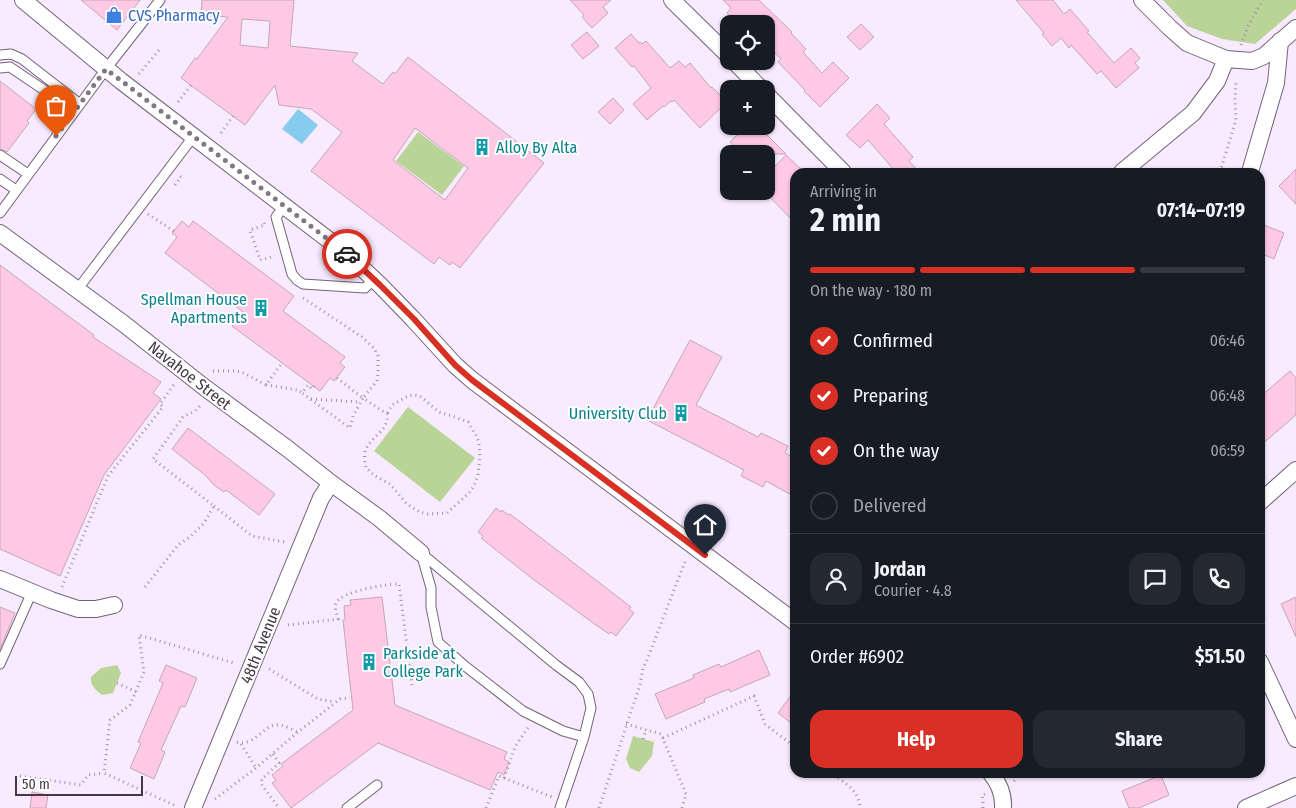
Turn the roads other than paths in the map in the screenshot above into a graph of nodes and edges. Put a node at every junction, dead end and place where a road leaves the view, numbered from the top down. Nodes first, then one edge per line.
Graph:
1 (23, 0) edge
2 (160, 0) edge
3 (672, 0) edge
4 (1142, 0) edge
5 (1296, 28) edge
6 (1280, 41) junction
7 (720, 47) edge
8 (0, 55) edge
9 (1232, 60) junction
10 (0, 68) edge
11 (106, 69) junction
12 (743, 70) edge
13 (752, 80) edge
14 (775, 103) edge
15 (77, 107) junction
16 (194, 137) junction
17 (0, 154) edge
18 (839, 168) edge
19 (1127, 168) edge
20 (1251, 168) edge
21 (28, 174) junction
22 (0, 178) edge
23 (16, 190) junction
24 (284, 206) junction
25 (0, 213) edge
26 (0, 233) edge
27 (374, 279) junction
28 (77, 290) junction
29 (1296, 470) edge
30 (331, 483) junction
31 (1265, 498) edge
32 (421, 553) junction
33 (0, 579) edge
34 (32, 592) junction
35 (114, 605) dead end
36 (790, 618) edge
37 (0, 664) edge
38 (1265, 673) edge
39 (584, 737) junction
40 (1296, 738) edge
41 (994, 778) edge
42 (377, 785) dead end
43 (1296, 786) edge
44 (561, 804) edge
45 (193, 808) edge
46 (347, 808) edge
47 (1003, 808) edge
48 (1246, 808) edge

1 - 11 street
2 - 11 lane
3 - 7 street
4 - 9 street
5 - 6 street
6 - 9 street
6 - 20 street
8 - 15 lane
9 - 19 street
10 - 15 lane
11 - 15 lane
11 - 16 street
12 - 13 street
14 - 18 street
15 - 21 lane
16 - 24 street
16 - 28 lane
17 - 21 lane
21 - 23 lane
22 - 23 lane
23 - 25 lane
24 - 27 street
24 - 27 lane
26 - 28 street, Navahoe Street
27 - 36 street
28 - 30 street, Navahoe Street
29 - 31 street
30 - 32 street, Navahoe Street
30 - 45 street, 48th Avenue
32 - 39 lane
32 - 39 lane
33 - 34 street
34 - 35 street
34 - 37 lane
38 - 40 street
39 - 44 lane
41 - 47 street
42 - 46 lane
43 - 48 street

